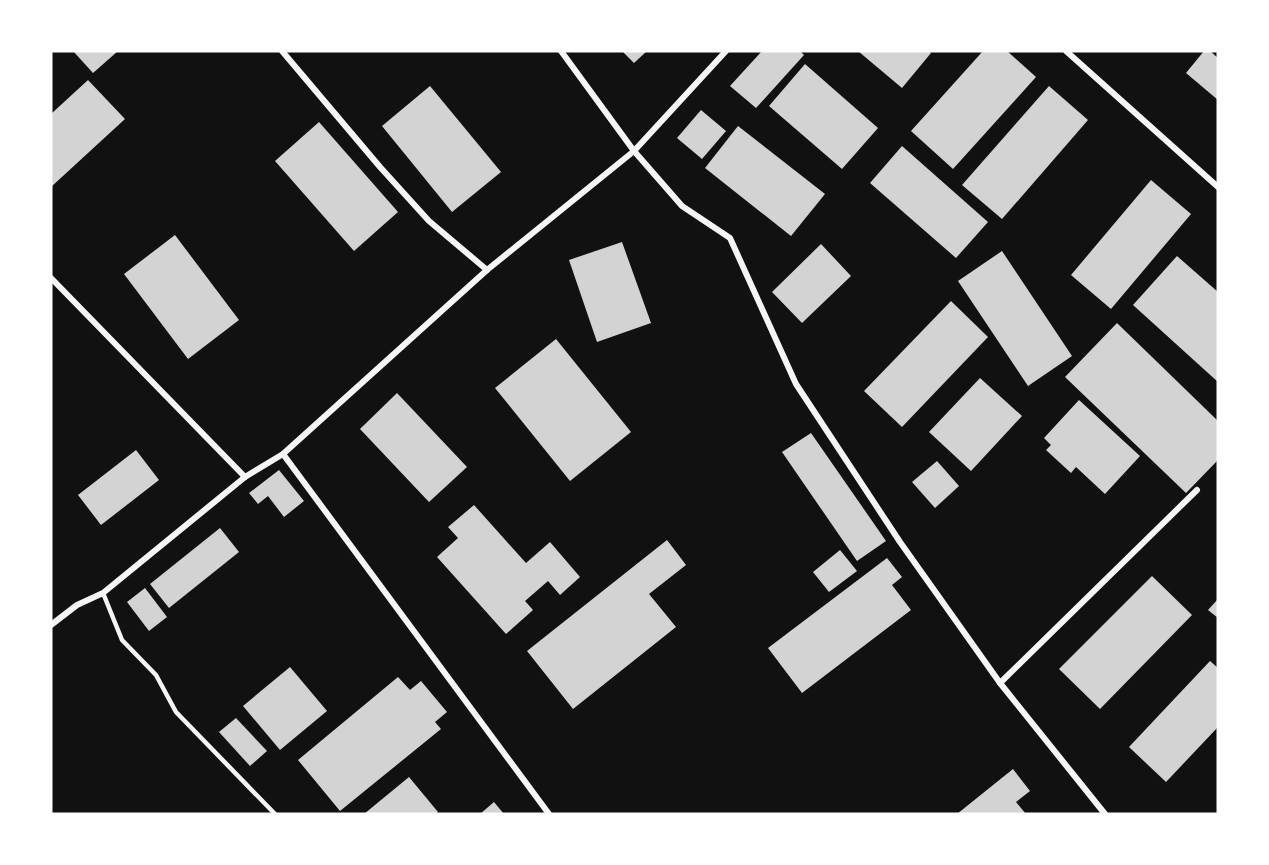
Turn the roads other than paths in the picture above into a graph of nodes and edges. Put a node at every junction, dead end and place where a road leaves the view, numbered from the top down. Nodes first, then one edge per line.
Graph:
1 (282, 51) edge
2 (561, 51) edge
3 (726, 51) edge
4 (1066, 51) edge
5 (634, 151) junction
6 (1218, 187) edge
7 (487, 270) junction
8 (51, 278) edge
9 (283, 454) junction
10 (244, 477) junction
11 (1197, 490) dead end
12 (103, 593) junction
13 (51, 625) edge
14 (1000, 683) junction
15 (275, 814) edge
16 (549, 814) edge
17 (1105, 814) edge

1 - 7 street
2 - 5 street
3 - 5 street
4 - 6 street
5 - 7 street
5 - 14 street
7 - 9 street
8 - 10 street
9 - 10 street
9 - 16 street
10 - 12 street
11 - 14 street
12 - 13 street
12 - 15 lane
14 - 17 street

